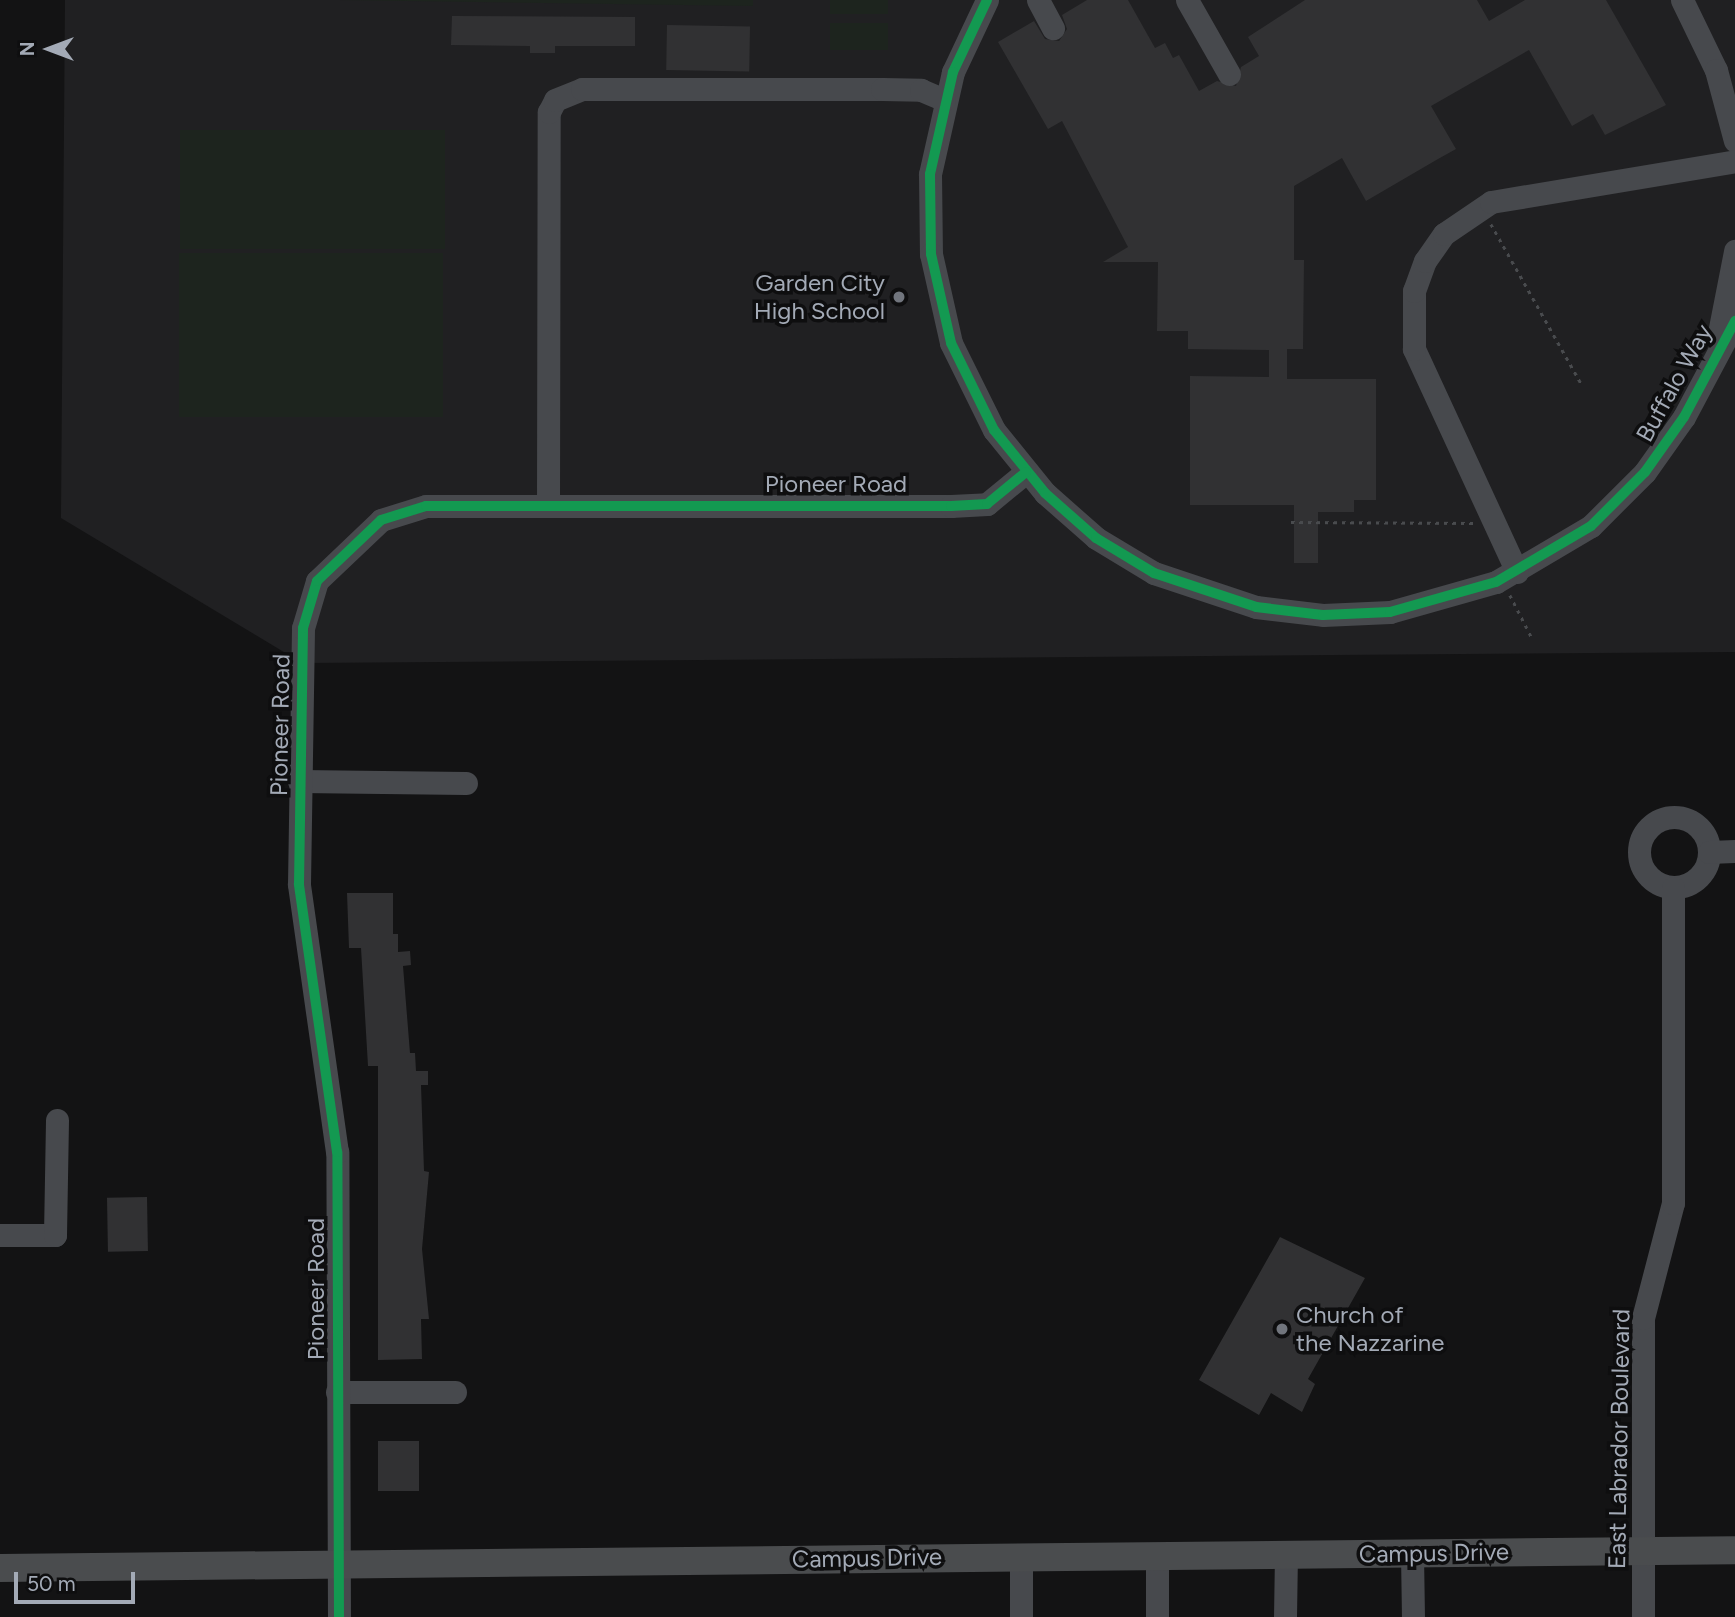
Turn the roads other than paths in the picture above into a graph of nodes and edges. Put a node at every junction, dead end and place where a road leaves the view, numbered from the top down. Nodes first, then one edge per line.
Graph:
1 (987, 0) edge
2 (1038, 0) edge
3 (1187, 0) edge
4 (1682, 0) edge
5 (1054, 28) dead end
6 (1229, 74) dead end
7 (944, 100) junction
8 (1735, 141) edge
9 (1735, 160) edge
10 (1735, 251) edge
11 (1735, 321) edge
12 (1714, 355) junction
13 (1026, 472) junction
14 (548, 504) junction
15 (1513, 582) junction
16 (299, 781) junction
17 (466, 783) dead end
18 (1709, 852) junction
19 (1735, 852) edge
20 (1673, 887) junction
21 (57, 1120) dead end
22 (0, 1235) edge
23 (337, 1392) junction
24 (455, 1392) dead end
25 (1735, 1550) edge
26 (1643, 1551) junction
27 (1412, 1553) junction
28 (1286, 1555) junction
29 (1157, 1556) junction
30 (1021, 1557) junction
31 (338, 1564) junction
32 (0, 1568) edge
33 (339, 1617) edge
34 (1021, 1617) edge
35 (1157, 1617) edge
36 (1285, 1617) edge
37 (1413, 1617) edge
38 (1643, 1617) edge

1 - 7 street, Buffalo Way
2 - 5 street
3 - 6 street
4 - 8 street
7 - 13 street, Buffalo Way
7 - 14 street
9 - 15 street
10 - 12 street
11 - 12 street, Buffalo Way
12 - 15 street, Buffalo Way
13 - 14 street, Pioneer Road
13 - 15 street, Buffalo Way
14 - 16 street, Pioneer Road
16 - 17 street
16 - 23 street, Pioneer Road
18 - 19 street
18 - 20 street
18 - 20 street
20 - 26 street, East Labrador Boulevard
21 - 22 street
23 - 24 street
23 - 31 street, Pioneer Road
25 - 26 main road, Campus Drive
26 - 27 main road, Campus Drive
26 - 38 street, East Labrador Boulevard
27 - 28 main road, Campus Drive
27 - 37 street
28 - 29 main road, Campus Drive
28 - 36 street
29 - 30 main road, Campus Drive
29 - 35 street
30 - 31 main road, Campus Drive
30 - 34 street
31 - 32 main road, Campus Drive
31 - 33 street, Pioneer Road

